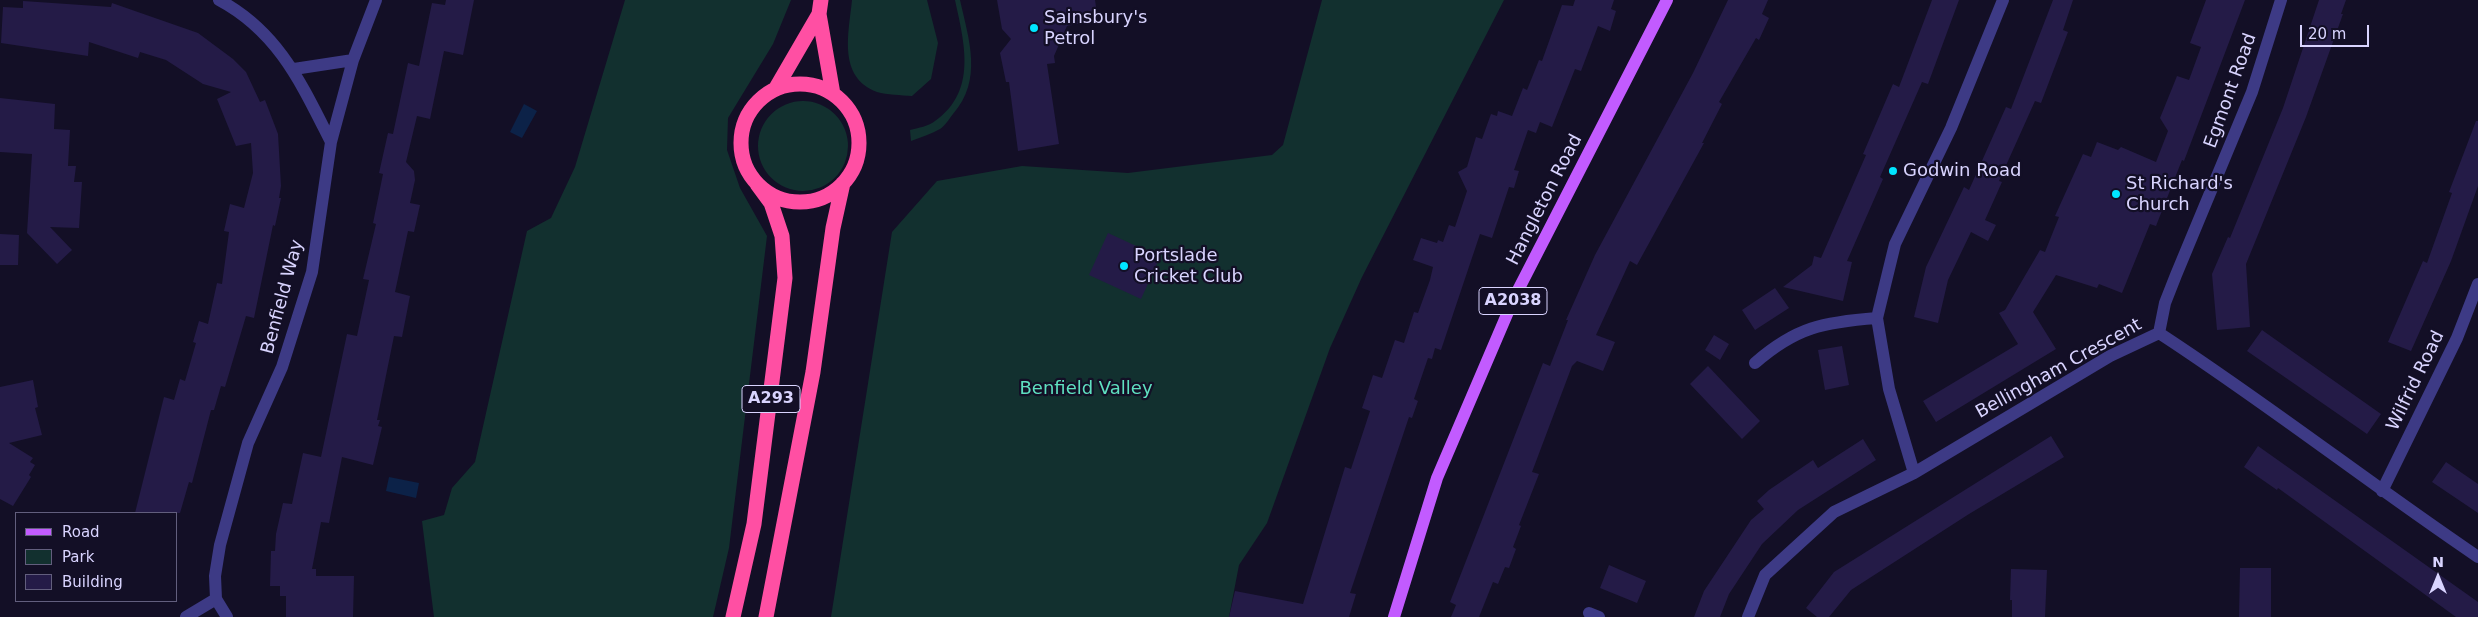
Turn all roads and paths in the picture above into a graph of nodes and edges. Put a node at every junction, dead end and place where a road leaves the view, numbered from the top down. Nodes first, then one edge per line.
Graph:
1 (219, 0) edge
2 (376, 0) edge
3 (1667, 0) edge
4 (2004, 0) edge
5 (2282, 0) edge
6 (820, 7) edge
7 (353, 60) junction
8 (294, 69) junction
9 (776, 88) junction
10 (834, 94) junction
11 (332, 142) junction
12 (757, 184) junction
13 (843, 184) junction
14 (2478, 284) edge
15 (1877, 318) junction
16 (2159, 333) junction
17 (1756, 363) dead end
18 (1914, 473) junction
19 (2382, 491) junction
20 (2478, 557) edge
21 (216, 599) junction
22 (186, 617) edge
23 (227, 617) edge
24 (733, 617) edge
25 (766, 617) edge
26 (1394, 617) edge
27 (1748, 617) edge

1 - 8 street
2 - 7 street, Benfield Way
3 - 26 main road, Hangleton Road / A2038
4 - 15 street
5 - 16 street, Egmont Road
6 - 9 highway
6 - 10 highway
7 - 8 street
7 - 11 street, Benfield Way
8 - 11 street
9 - 10 highway
9 - 12 highway
10 - 13 highway
11 - 21 street, Benfield Way
12 - 13 highway
12 - 24 highway, A293
13 - 25 highway, A293
14 - 19 street, Wilfrid Road
15 - 17 street
15 - 18 street
16 - 18 street, Bellingham Crescent
16 - 19 street, Bellingham Crescent
18 - 27 street, Bellingham Crescent
19 - 20 street, Bellingham Crescent
21 - 22 street
21 - 23 street, Benfield Way

